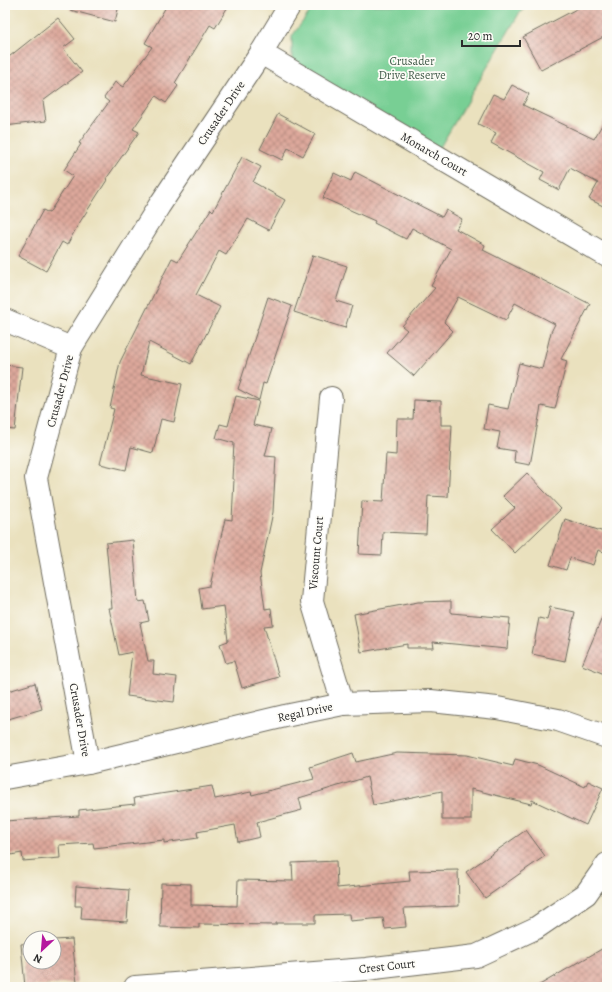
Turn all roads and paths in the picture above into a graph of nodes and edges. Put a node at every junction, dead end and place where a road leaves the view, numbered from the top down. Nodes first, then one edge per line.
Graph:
1 (290, 5) edge
2 (260, 53) junction
3 (607, 256) edge
4 (5, 320) edge
5 (71, 348) junction
6 (331, 398) dead end
7 (343, 704) junction
8 (607, 738) edge
9 (88, 763) junction
10 (5, 778) edge
11 (607, 864) edge
12 (135, 987) edge

1 - 2 street, Crusader Drive
2 - 3 street, Monarch Court
2 - 5 street, Crusader Drive
4 - 5 street
5 - 9 street, Crusader Drive
6 - 7 street, Viscount Court
7 - 8 street, Regal Drive
7 - 9 street, Regal Drive
9 - 10 street, Regal Drive
11 - 12 street, Crest Court

